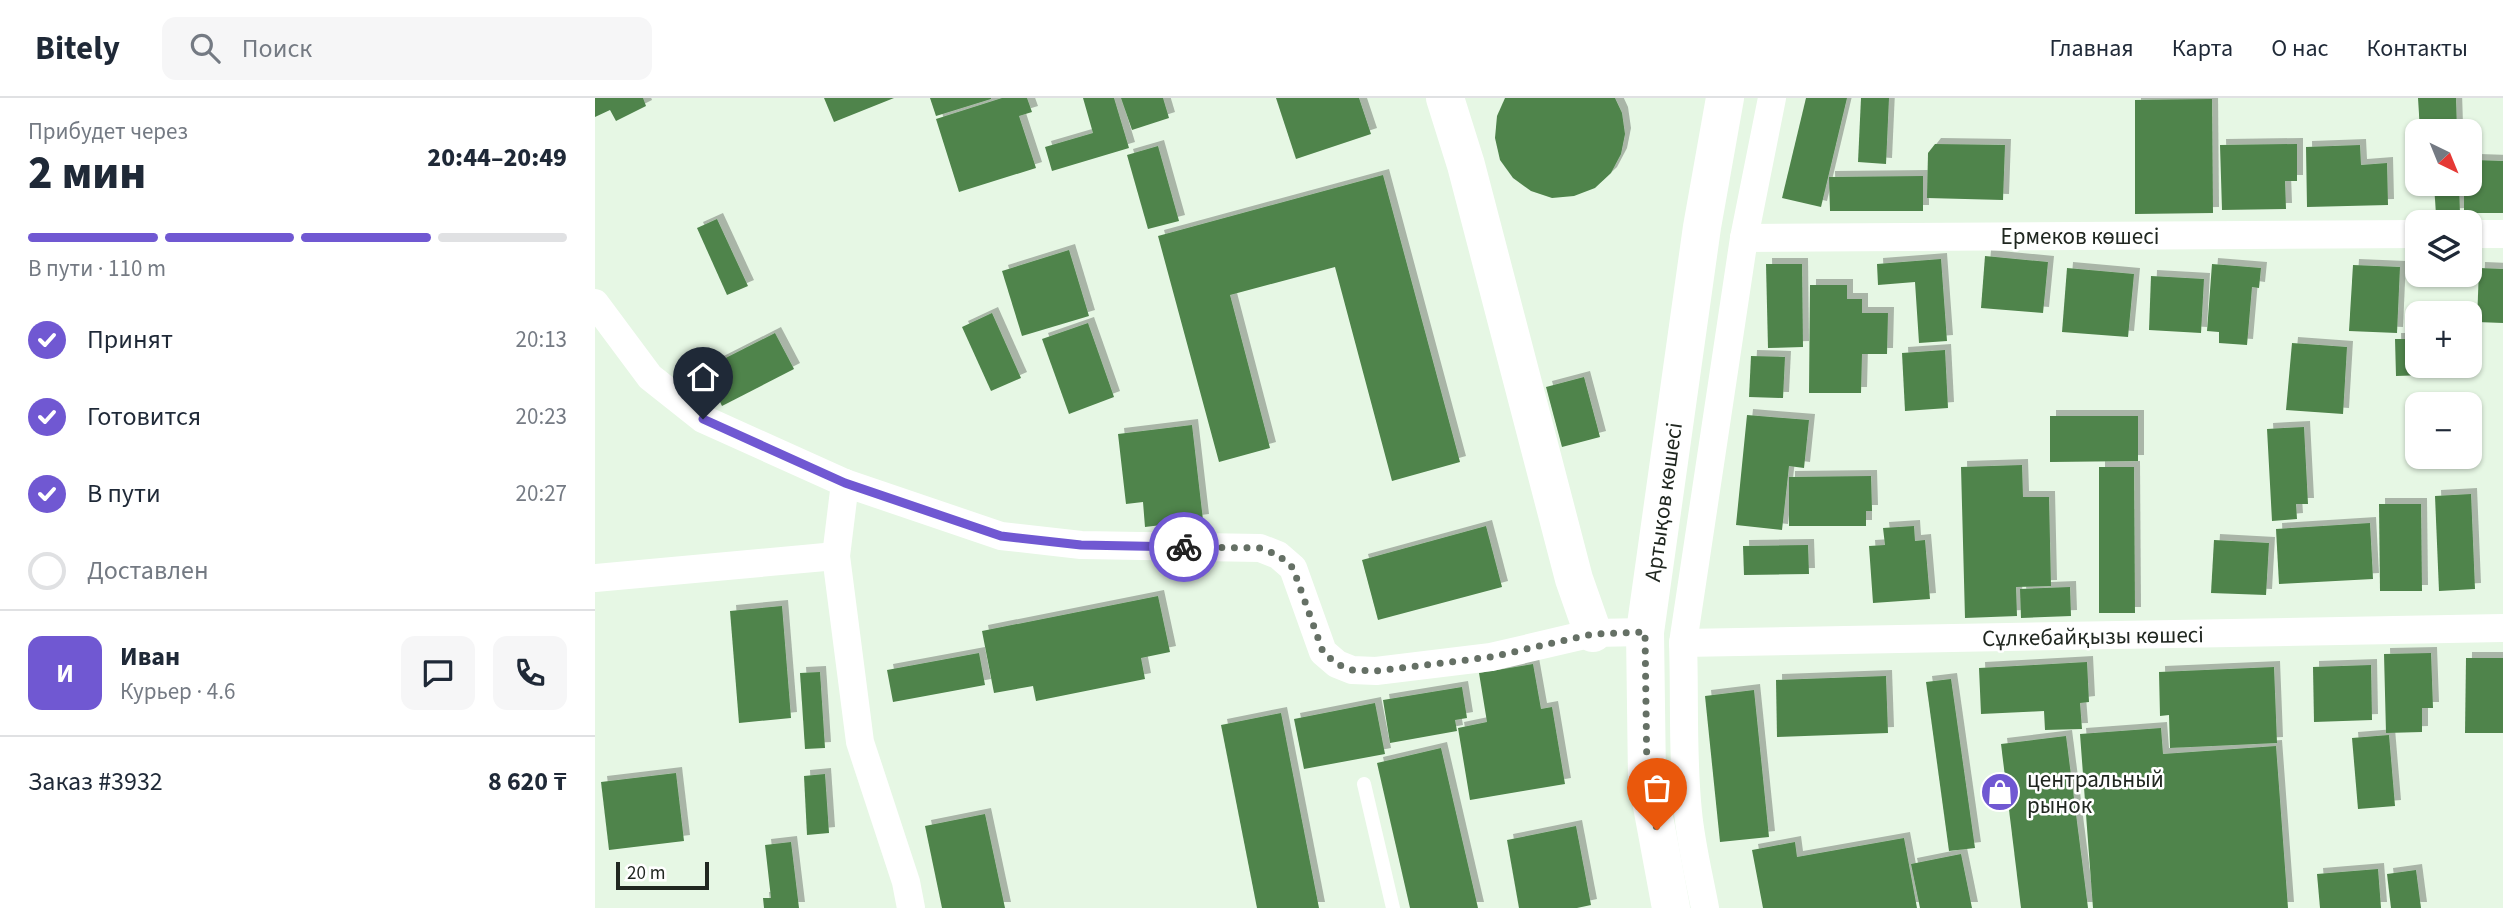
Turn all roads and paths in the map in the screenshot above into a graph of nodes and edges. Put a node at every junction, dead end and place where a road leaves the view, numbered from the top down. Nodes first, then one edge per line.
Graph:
1 (1445, 98) edge
2 (1725, 98) edge
3 (1772, 98) edge
4 (2405, 234) edge
5 (2482, 234) edge
6 (2503, 234) edge
7 (1744, 238) junction
8 (595, 303) edge
9 (845, 483) junction
10 (836, 556) junction
11 (595, 578) edge
12 (2503, 628) edge
13 (1645, 632) junction
14 (1593, 634) junction
15 (1683, 643) junction
16 (1364, 784) dead end
17 (911, 908) edge
18 (1393, 908) edge
19 (1671, 908) edge
20 (1705, 908) edge

1 - 14 main road
2 - 13 main road, Артықов көшесі
3 - 7 street
4 - 7 street, Ермеков көшесі
5 - 6 street
7 - 15 street
8 - 9 street
9 - 10 street
9 - 14 street
10 - 11 street
10 - 17 street
12 - 15 street, Сұлкебайқызы көшесі
13 - 14 street
13 - 19 main road, Артықов көшесі
15 - 20 street
16 - 18 lane

